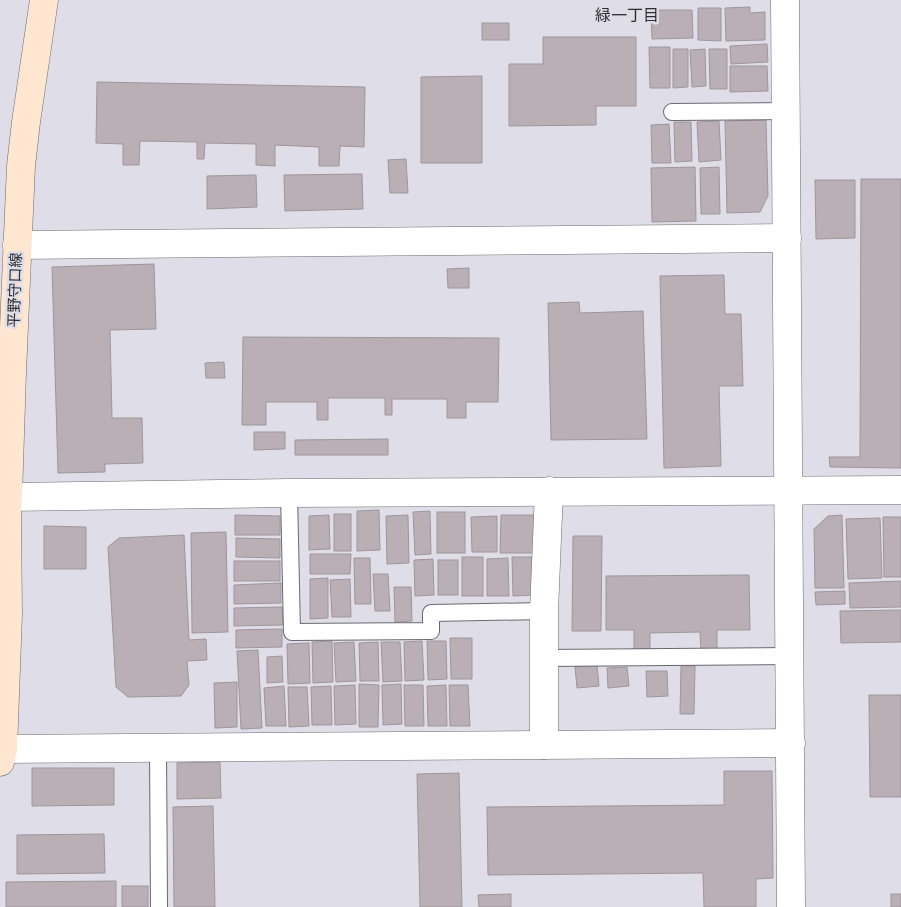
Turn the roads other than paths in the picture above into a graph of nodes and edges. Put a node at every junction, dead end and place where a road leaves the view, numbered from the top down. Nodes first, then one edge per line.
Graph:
1 (44, 0) edge
2 (785, 0) edge
3 (787, 110) junction
4 (672, 112) dead end
5 (788, 238) junction
6 (17, 245) junction
7 (901, 490) edge
8 (549, 491) junction
9 (789, 491) junction
10 (289, 493) junction
11 (4, 499) edge
12 (544, 612) junction
13 (4, 614) edge
14 (789, 656) junction
15 (543, 658) junction
16 (791, 742) junction
17 (544, 745) junction
18 (158, 748) junction
19 (1, 756) edge
20 (159, 907) edge
21 (792, 907) edge

1 - 6 main road, 平野守口線
2 - 3 street
3 - 4 lane
3 - 5 street
5 - 6 street
5 - 9 street
6 - 11 main road, 平野守口線
7 - 9 street
8 - 9 street
8 - 10 street
8 - 12 street
9 - 14 street
10 - 11 street
10 - 12 lane
11 - 13 main road, 平野守口線
12 - 15 street
13 - 19 main road, 平野守口線
14 - 15 lane
14 - 16 street
15 - 17 street
16 - 17 street
16 - 21 street
17 - 18 street
18 - 19 street
18 - 20 lane

